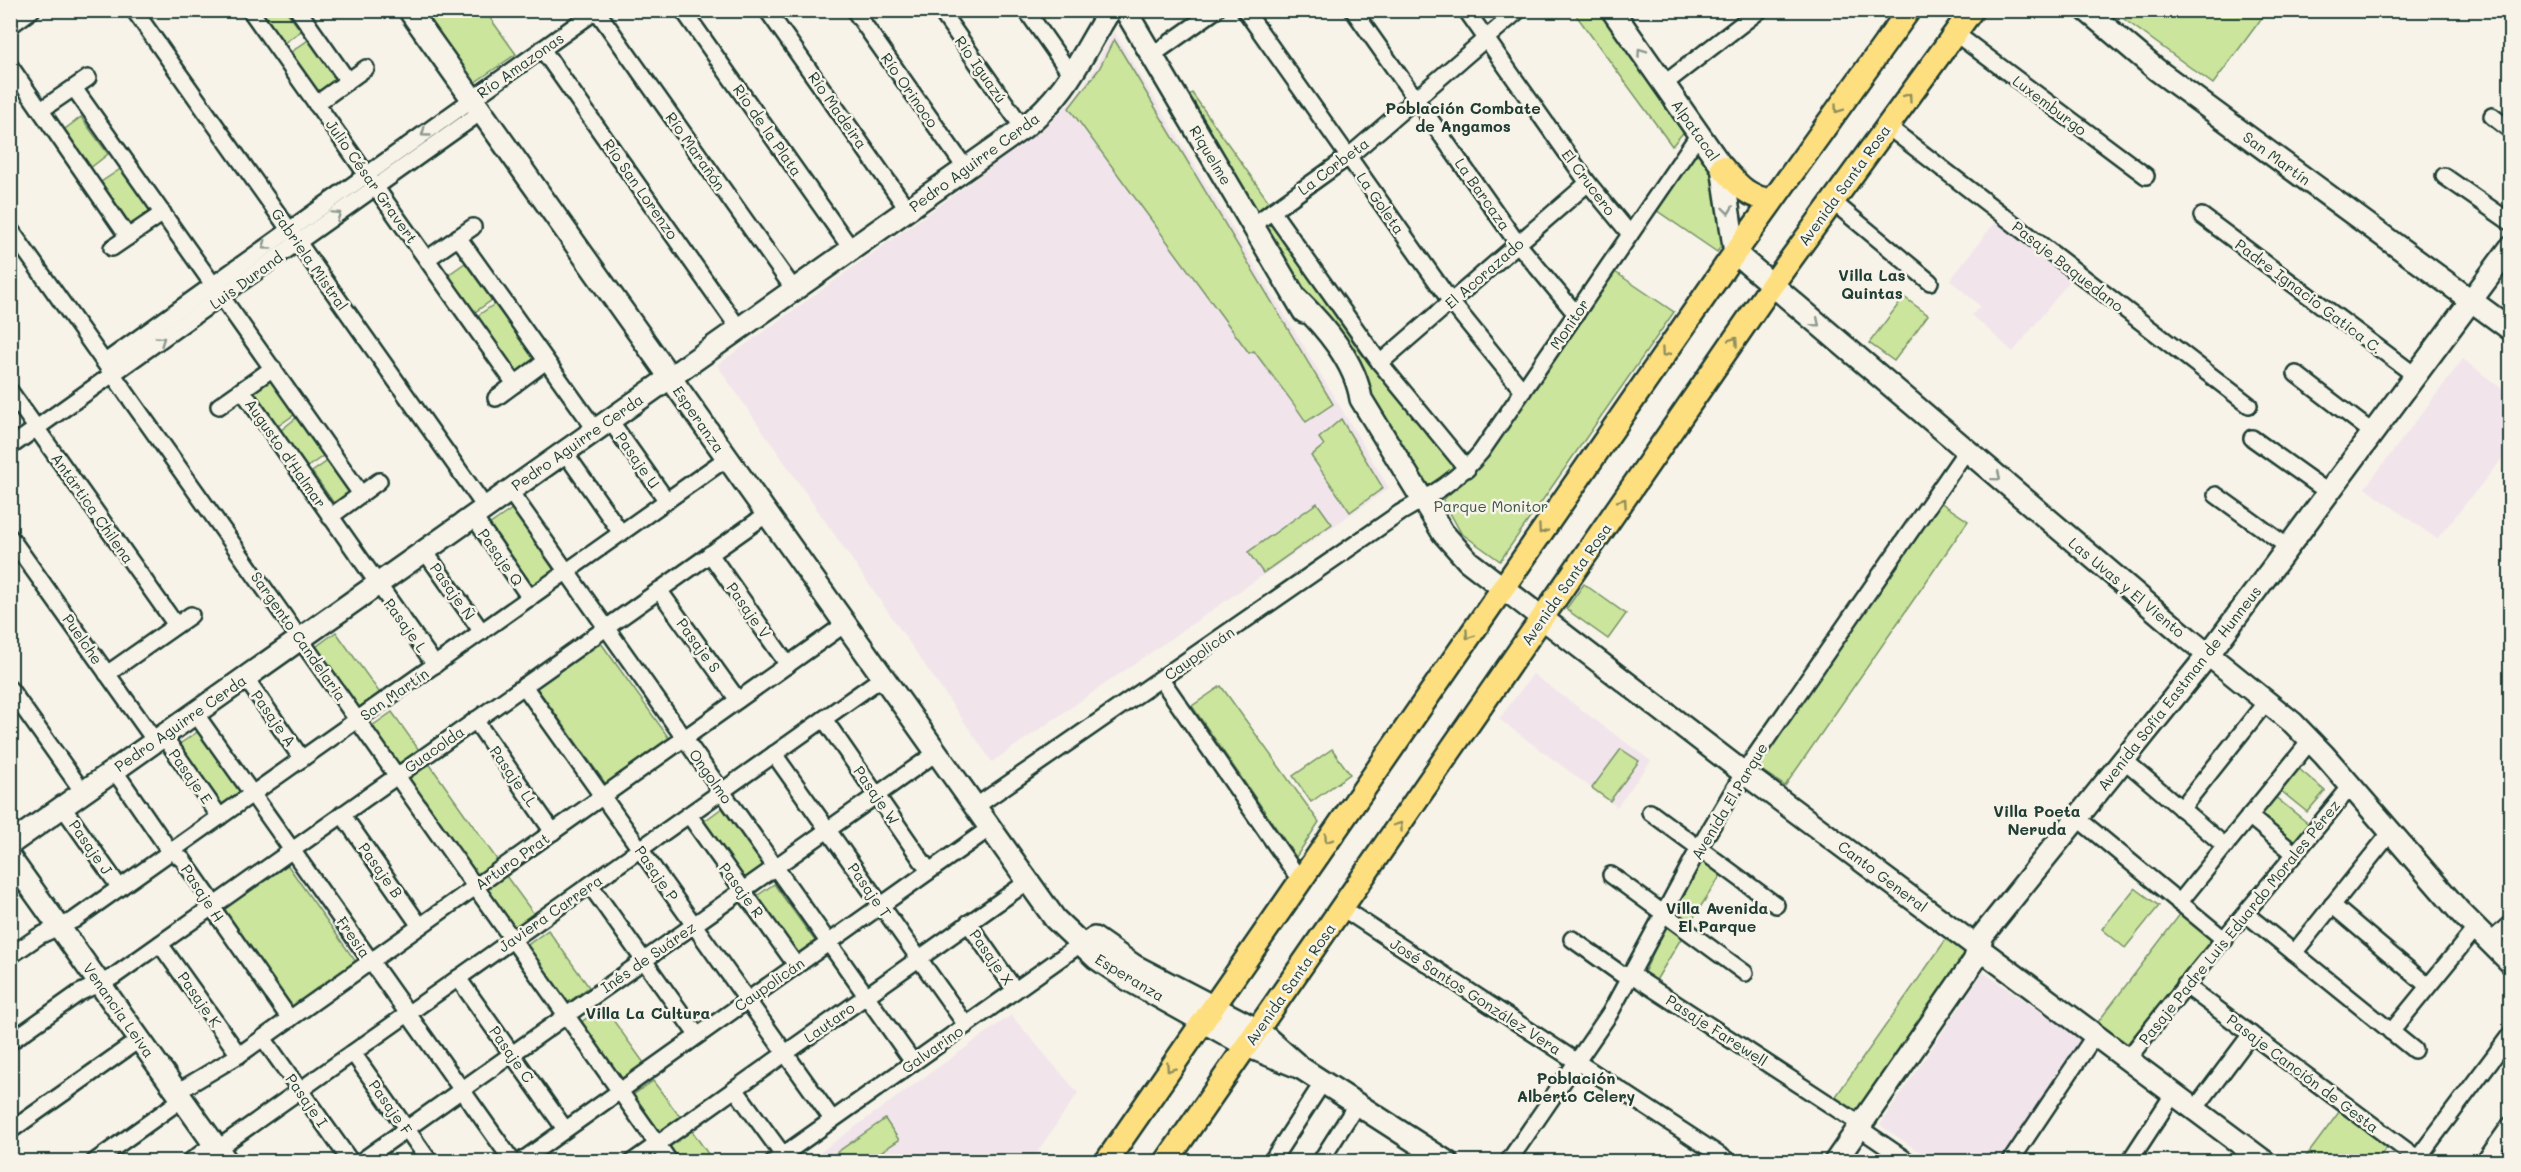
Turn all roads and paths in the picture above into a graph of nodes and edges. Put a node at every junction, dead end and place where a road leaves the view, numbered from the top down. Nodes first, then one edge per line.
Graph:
1 (32, 10) edge
2 (134, 10) edge
3 (250, 10) edge
4 (298, 10) edge
5 (409, 10) edge
6 (683, 10) edge
7 (767, 10) edge
8 (854, 10) edge
9 (940, 10) edge
10 (1026, 10) edge
11 (1110, 10) edge
12 (1125, 10) edge
13 (1216, 10) edge
14 (1245, 10) edge
15 (1353, 10) edge
16 (1466, 10) edge
17 (1519, 10) edge
18 (1760, 10) edge
19 (1909, 10) edge
20 (1972, 10) edge
21 (2086, 10) edge
22 (597, 11) edge
23 (1618, 13) edge
24 (10, 26) edge
25 (1955, 33) junction
26 (1486, 39) junction
27 (542, 49) junction
28 (1152, 56) junction
29 (10, 66) edge
30 (366, 68) dead end
31 (1072, 76) junction
32 (88, 78) dead end
33 (348, 81) junction
34 (1664, 84) junction
35 (74, 88) junction
36 (1416, 100) junction
37 (316, 104) junction
38 (477, 105) junction
39 (41, 110) junction
40 (2492, 116) dead end
41 (1887, 126) junction
42 (1023, 128) junction
43 (2511, 130) edge
44 (1699, 134) junction
45 (1348, 157) junction
46 (1722, 167) junction
47 (966, 169) junction
48 (2146, 176) dead end
49 (2444, 176) dead end
50 (371, 181) junction
51 (1588, 183) junction
52 (1772, 200) junction
53 (1832, 201) junction
54 (908, 210) junction
55 (1272, 211) junction
56 (163, 213) junction
57 (2202, 216) dead end
58 (2511, 222) edge
59 (1253, 225) junction
60 (473, 227) dead end
61 (10, 229) edge
62 (1630, 234) junction
63 (294, 236) junction
64 (128, 237) junction
65 (458, 237) junction
66 (1518, 244) junction
67 (112, 248) dead end
68 (2511, 248) edge
69 (852, 250) junction
70 (1735, 253) junction
71 (427, 259) junction
72 (1930, 282) dead end
73 (1772, 285) junction
74 (218, 291) junction
75 (795, 291) junction
76 (2471, 301) junction
77 (1451, 302) junction
78 (1576, 314) junction
79 (2511, 329) edge
80 (740, 330) junction
81 (546, 362) junction
82 (1380, 363) junction
83 (109, 368) junction
84 (273, 368) junction
85 (2296, 374) dead end
86 (2416, 376) junction
87 (669, 377) junction
88 (515, 384) junction
89 (242, 390) junction
90 (10, 391) edge
91 (1523, 391) junction
92 (496, 398) dead end
93 (2249, 405) dead end
94 (219, 406) dead end
95 (602, 424) junction
96 (37, 428) junction
97 (2373, 433) junction
98 (2252, 438) dead end
99 (10, 447) edge
100 (564, 451) junction
101 (1966, 451) junction
102 (727, 458) junction
103 (1467, 469) junction
104 (379, 481) dead end
105 (509, 490) junction
106 (2329, 493) junction
107 (362, 494) junction
108 (2216, 495) dead end
109 (1423, 500) junction
110 (667, 501) junction
111 (479, 512) junction
112 (767, 514) junction
113 (330, 517) junction
114 (621, 533) junction
115 (10, 537) edge
116 (2288, 547) junction
117 (424, 550) junction
118 (710, 554) junction
119 (567, 572) junction
120 (377, 584) junction
121 (1503, 586) junction
122 (659, 590) junction
123 (530, 598) junction
124 (191, 615) dead end
125 (1542, 619) junction
126 (845, 624) junction
127 (176, 625) junction
128 (606, 628) junction
129 (482, 632) junction
130 (300, 638) junction
131 (2208, 655) junction
132 (435, 665) junction
133 (788, 665) junction
134 (107, 674) junction
135 (245, 677) junction
136 (883, 678) junction
137 (1161, 679) junction
138 (524, 686) junction
139 (10, 689) edge
140 (738, 700) junction
141 (2266, 702) junction
142 (195, 713) junction
143 (824, 719) junction
144 (358, 720) junction
145 (475, 720) junction
146 (159, 738) junction
147 (685, 738) junction
148 (2311, 740) junction
149 (936, 753) junction
150 (774, 754) junction
151 (302, 759) junction
152 (2123, 759) junction
153 (114, 770) junction
154 (1744, 772) junction
155 (397, 775) junction
156 (2351, 786) junction
157 (722, 791) junction
158 (83, 792) junction
159 (253, 794) junction
160 (877, 795) junction
161 (603, 797) junction
162 (62, 807) junction
163 (975, 807) junction
164 (2181, 808) junction
165 (1650, 812) dead end
166 (342, 814) junction
167 (689, 815) junction
168 (2249, 816) junction
169 (2076, 817) junction
170 (220, 818) junction
171 (990, 828) junction
172 (828, 830) junction
173 (553, 832) junction
174 (2391, 832) junction
175 (10, 844) edge
176 (2225, 846) junction
177 (1699, 848) junction
178 (640, 849) junction
179 (173, 850) junction
180 (292, 850) junction
181 (2295, 854) junction
182 (10, 858) edge
183 (776, 867) junction
184 (929, 871) junction
185 (1611, 875) dead end
186 (1300, 880) junction
187 (1027, 882) junction
188 (590, 885) junction
189 (476, 887) junction
190 (120, 888) junction
191 (742, 891) junction
192 (2179, 903) junction
193 (881, 905) junction
194 (1776, 905) dead end
195 (2332, 905) junction
196 (213, 906) junction
197 (1342, 908) junction
198 (1665, 913) junction
199 (2246, 914) junction
200 (968, 923) junction
201 (2511, 924) edge
202 (694, 925) junction
203 (60, 926) junction
204 (420, 926) junction
205 (2482, 936) junction
206 (513, 939) junction
207 (1572, 939) dead end
208 (1085, 940) junction
209 (2224, 940) junction
210 (829, 942) junction
211 (160, 944) junction
212 (1979, 947) junction
213 (2294, 953) junction
214 (10, 956) edge
215 (918, 958) junction
216 (371, 961) junction
217 (644, 961) junction
218 (2511, 962) edge
219 (796, 965) junction
220 (1745, 973) dead end
221 (1632, 975) junction
222 (458, 978) junction
223 (101, 985) junction
224 (2185, 985) junction
225 (2428, 986) junction
226 (1015, 990) junction
227 (866, 995) junction
228 (747, 1000) junction
229 (408, 1013) junction
230 (1208, 1013) junction
231 (567, 1015) junction
232 (290, 1019) junction
233 (966, 1025) junction
234 (2391, 1032) junction
235 (2251, 1034) junction
236 (697, 1035) junction
237 (2096, 1035) junction
238 (2511, 1035) edge
239 (263, 1038) junction
240 (1252, 1038) junction
241 (140, 1039) junction
242 (10, 1042) edge
243 (2414, 1050) dead end
244 (353, 1053) junction
245 (785, 1053) junction
246 (512, 1054) junction
247 (239, 1055) junction
248 (2128, 1059) junction
249 (913, 1062) junction
250 (1577, 1062) junction
251 (1323, 1082) junction
252 (462, 1089) junction
253 (735, 1089) junction
254 (300, 1090) junction
255 (620, 1090) junction
256 (2174, 1094) junction
257 (180, 1096) junction
258 (1357, 1104) junction
259 (2195, 1109) junction
260 (832, 1119) junction
261 (2511, 1125) edge
262 (1860, 1126) junction
263 (407, 1129) junction
264 (565, 1129) junction
265 (10, 1131) edge
266 (658, 1144) junction
267 (219, 1151) edge
268 (2251, 1157) edge
269 (778, 1158) edge
270 (2420, 1160) edge
271 (94, 1161) edge
272 (189, 1161) edge
273 (351, 1161) edge
274 (360, 1161) edge
275 (430, 1161) edge
276 (513, 1161) edge
277 (520, 1161) edge
278 (632, 1161) edge
279 (670, 1161) edge
280 (1106, 1161) edge
281 (1167, 1161) edge
282 (1271, 1161) edge
283 (1320, 1161) edge
284 (1447, 1161) edge
285 (1508, 1161) edge
286 (1730, 1161) edge
287 (1835, 1161) edge
288 (1909, 1161) edge
289 (2010, 1161) edge
290 (2130, 1161) edge
291 (2484, 1161) edge

1 - 24 street
2 - 63 street, Gabriela Mistral
3 - 37 street, Julio César Gravert
4 - 33 street
5 - 38 street, Esperanza
6 - 69 street, Río de la Plata
7 - 54 street, Río Madeira
8 - 47 street, Río Orinoco
9 - 42 street, Río Iguazú
10 - 31 street
11 - 31 street, Pedro Aguirre Cerda
12 - 28 street, Riquelme
13 - 28 street
14 - 45 street, La Goleta
15 - 36 street, La Barcaza
16 - 26 street, El Crucero
17 - 26 street, La Corbeta
18 - 34 street
19 -> 52 main road
20 - 25 main road, Avenida Santa Rosa
21 - 76 street, San Martín
22 - 27 street, Río Amazonas
22 - 75 street, Río Marañón
34 -> 23 street, Alpatacal
41 -> 25 main road, Avenida Santa Rosa
25 - 48 street, Luxemburgo
26 - 36 street, La Corbeta
26 - 51 street, El Crucero
27 - 38 street, Río Amazonas
27 - 80 street, Río San Lorenzo
28 - 59 street, Riquelme
29 - 39 street
30 - 33 street, Julio César Gravert
31 - 42 street, Pedro Aguirre Cerda
32 - 35 street
33 - 37 street, Julio César Gravert
34 - 44 street, Alpatacal
35 - 39 street
35 - 56 street
36 - 45 street, La Corbeta
36 - 66 street, La Barcaza
37 - 50 street, Julio César Gravert
38 - 50 street, Luis Durand
38 - 87 street, Esperanza
39 - 64 street
40 - 43 street
41 - 53 main road, Avenida Santa Rosa
41 - 93 street, Pasaje Baquedano
42 - 47 street, Pedro Aguirre Cerda
44 - 46 street, Alpatacal
44 - 62 street, Monitor
45 - 55 street, La Corbeta
45 - 77 street, La Goleta
46 - 52 main road
46 -> 70 street, Alpatacal
47 - 54 street, Pedro Aguirre Cerda
49 - 58 street
50 - 63 street, Luis Durand
50 - 71 street, Julio César Gravert
51 - 62 street, El Crucero
51 - 66 street, El Acorazado
52 - 70 main road
53 - 72 street
53 - 73 main road, Avenida Santa Rosa
54 - 69 street, Pedro Aguirre Cerda
55 - 59 street, La Corbeta
55 - 82 street
56 - 64 street
56 - 74 street
57 - 86 street, Padre Ignacio Gatica C.
59 - 109 street, Riquelme
60 - 65 street, Julio César Gravert
61 - 83 street, Sargento Candelaria
62 - 78 street, Monitor
63 - 74 street, Luis Durand
63 - 111 street, Gabriela Mistral
64 - 67 street
65 - 71 street, Julio César Gravert
65 - 81 street
66 - 77 street, El Acorazado
66 - 78 street, La Barcaza
68 - 76 street, Avenida Sofía Eastman de Hunneus
69 - 75 street, Pedro Aguirre Cerda
70 - 73 street
70 -> 121 main road
71 - 88 street, Julio César Gravert
73 -> 101 street, Las Uvas y El Viento
125 -> 73 main road, Avenida Santa Rosa
74 - 83 street, Luis Durand
74 - 84 street
75 - 80 street, Pedro Aguirre Cerda
76 - 79 street, San Martín
76 - 86 street, Avenida Sofía Eastman de Hunneus
77 - 82 street, El Acorazado
77 - 91 street, La Goleta
78 - 91 street, Monitor
80 - 87 street, Pedro Aguirre Cerda
81 - 88 street
81 - 95 street
82 - 103 street
83 - 96 street, Luis Durand
83 - 130 street, Sargento Candelaria
84 - 89 street, Augusto d'Halmar
84 - 107 street
85 - 97 street
86 - 97 street, Avenida Sofía Eastman de Hunneus
87 - 95 street, Pedro Aguirre Cerda
87 - 102 street, Esperanza
88 - 92 street
89 - 94 street, Augusto d'Halmar
89 - 113 street, Augusto d'Halmar
90 - 96 street, Antártica Chilena
91 - 103 street, Monitor
95 - 100 street, Pedro Aguirre Cerda
95 - 110 street, Pasaje U
96 - 99 street, Luis Durand
96 - 127 street, Antártica Chilena
97 - 106 street, Avenida Sofía Eastman de Hunneus
98 - 106 street
100 - 105 street, Pedro Aguirre Cerda
100 - 114 street
101 -> 131 street, Las Uvas y El Viento
101 - 154 street, Avenida El Parque
102 - 110 street, San Martín
102 - 112 street, Esperanza
103 - 109 street, Monitor
104 - 107 street, Augusto d'Halmar
105 - 111 street, Pedro Aguirre Cerda
105 - 119 street, Ongolmo
106 - 116 street, Avenida Sofía Eastman de Hunneus
107 - 113 street, Augusto d'Halmar
108 - 116 street
109 - 121 street, Riquelme
109 - 137 street, Caupolicán
110 - 114 street, San Martín
111 - 117 street, Pedro Aguirre Cerda
111 - 123 street, Pasaje Q
112 - 118 street, Guacolda
112 - 126 street, Esperanza
113 - 120 street, Augusto d'Halmar
114 - 119 street, San Martín
115 - 134 street, Puelche
116 - 131 street, Avenida Sofía Eastman de Hunneus
117 - 120 street, Pedro Aguirre Cerda
117 - 129 street, Pasaje Ñ
118 - 122 street, Guacolda
118 - 133 street, Pasaje V
119 - 123 street, San Martín
119 - 128 street, Ongolmo
120 - 130 street, Pedro Aguirre Cerda
120 - 132 street, Pasaje L
121 - 125 street, Canto General
121 -> 186 main road
122 - 128 street, Guacolda
122 - 140 street, Pasaje S
123 - 129 street, San Martín
124 - 127 street
125 - 154 street, Canto General
197 -> 125 main road, Avenida Santa Rosa
126 - 133 street, Arturo Prat
126 - 136 street, Esperanza
127 - 134 street
128 - 138 street, Guacolda
128 - 147 street, Ongolmo
129 - 132 street, San Martín
130 - 135 street, Pedro Aguirre Cerda
130 - 144 street, Sargento Candelaria
131 - 141 street, Las Uvas y El Viento
131 - 152 street, Avenida Sofía Eastman de Hunneus
132 - 144 street, San Martín
133 - 140 street, Arturo Prat
134 - 146 street, Puelche
135 - 142 street, Pedro Aguirre Cerda
135 - 151 street, Pasaje A
136 - 143 street, Javiera Carrera
136 - 149 street, Esperanza
137 - 163 street, Caupolicán
137 - 186 street
138 - 145 street, Guacolda
138 - 161 street, Pasaje P
139 - 158 street
140 - 147 street, Arturo Prat
141 - 148 street, Las Uvas y El Viento
141 - 164 street
142 - 146 street, Pedro Aguirre Cerda
142 - 159 street, Fresia
143 - 150 street, Javiera Carrera
143 - 160 street, Pasaje W
144 - 151 street, San Martín
144 - 155 street, Sargento Candelaria
145 - 155 street, Guacolda
145 - 173 street, Pasaje LL
146 - 153 street, Pedro Aguirre Cerda
146 - 170 street, Pasaje E
147 - 157 street, Ongolmo
147 - 161 street, Arturo Prat
148 - 156 street, Las Uvas y El Viento
148 - 168 street
149 - 160 street, Inés de Suárez
149 - 163 street, Esperanza
150 - 157 street, Javiera Carrera
150 - 172 street, Pasaje T
151 - 159 street, San Martín
152 - 164 street
152 - 169 street, Avenida Sofía Eastman de Hunneus
153 - 158 street, Pedro Aguirre Cerda
153 - 179 street, Pasaje H
154 - 177 street, Avenida El Parque
154 - 212 street, Canto General
155 - 166 street, Guacolda
155 - 189 street, Sargento Candelaria
156 - 174 street, Las Uvas y El Viento
156 - 181 street, Pasaje Padre Luis Eduardo Morales Pérez
157 - 167 street, Javiera Carrera
157 - 183 street, Ongolmo
158 - 162 street, Pedro Aguirre Cerda
159 - 170 street, San Martín
159 - 180 street, Fresia
160 - 172 street, Inés de Suárez
160 - 184 street, Pasaje W
161 - 173 street, Arturo Prat
161 - 178 street, Pasaje P
162 - 175 street, Pedro Aguirre Cerda
162 - 190 street, Pasaje J
163 - 171 street, Esperanza
164 - 176 street
165 - 177 street
166 - 180 street, Guacolda
166 - 204 street, Pasaje B
167 - 178 street, Javiera Carrera
167 - 191 street, Pasaje R
168 - 176 street
168 - 181 street
169 - 192 street
169 - 212 street, Avenida Sofía Eastman de Hunneus
170 - 179 street, San Martín
171 - 184 street, Caupolicán
171 - 187 street, Esperanza
171 - 208 street, Esperanza
172 - 183 street, Inés de Suárez
172 - 193 street, Pasaje T
173 - 189 street, Arturo Prat
174 - 195 street
174 - 205 street, Las Uvas y El Viento
176 - 192 street
177 - 194 street
177 - 198 street, Avenida El Parque
178 - 188 street, Javiera Carrera
178 - 202 street, Pasaje P
179 - 190 street, San Martín
179 - 196 street, Pasaje H
180 - 196 street, Guacolda
180 - 216 street, Fresia
181 - 199 street, Pasaje Padre Luis Eduardo Morales Pérez
182 - 203 street, Venancia Leiva
183 - 191 street, Inés de Suárez
183 - 210 street, Ongolmo
184 - 193 street, Caupolicán
185 - 198 street
186 - 230 main road
187 - 200 street, Lautaro
187 - 208 street, Esperanza
188 - 206 street, Javiera Carrera
188 - 217 street
189 - 204 street, Arturo Prat
189 - 206 street, Sargento Candelaria
190 - 203 street, San Martín
191 - 202 street, Inés de Suárez
191 - 219 street, Pasaje R
192 - 209 street
193 - 210 street, Caupolicán
193 - 215 street, Pasaje T
195 - 213 street
195 - 225 street
196 - 211 street, Guacolda
196 - 232 street, Pasaje H
197 - 240 main road, Avenida Santa Rosa
197 - 250 street, José Santos González Vera
198 - 220 street
198 - 221 street, Avenida El Parque
199 - 209 street, Pasaje Padre Luis Eduardo Morales Pérez
199 - 213 street
200 - 215 street, Lautaro
200 - 226 street, Pasaje X
201 - 205 street
202 - 217 street, Inés de Suárez
202 - 228 street, Pasaje P
203 - 214 street, San Martín
203 - 223 street, Venancia Leiva
204 - 216 street, Arturo Prat
205 - 218 street, Las Uvas y El Viento
205 - 225 street
206 - 222 street, Javiera Carrera
206 - 231 street, Sargento Candelaria
207 - 221 street, Pasaje Farewell
208 - 226 street, Galvarino
208 - 230 street, Esperanza
209 - 224 street, Pasaje Padre Luis Eduardo Morales Pérez
210 - 219 street, Caupolicán
210 - 227 street, Ongolmo
211 - 223 street, Guacolda
211 - 247 street, Pasaje K
212 - 237 street, Canto General
212 - 262 street, Avenida Sofía Eastman de Hunneus
213 - 234 street
215 - 227 street, Lautaro
215 - 233 street, Pasaje T
216 - 229 street, Fresia
216 - 232 street, Arturo Prat
217 - 231 street, Inés de Suárez
217 - 236 street
219 - 228 street, Caupolicán
221 - 250 street, Avenida El Parque
221 - 262 street, Pasaje Farewell
222 - 229 street, Javiera Carrera
222 - 246 street, Pasaje C
223 - 241 street, Venancia Leiva
223 - 242 street, Guacolda
224 - 235 street, Pasaje Canción de Gesta
224 - 248 street, Pasaje Padre Luis Eduardo Morales Pérez
225 - 234 street
226 - 233 street, Galvarino
227 - 245 street, Lautaro
227 - 249 street, Ongolmo
228 - 236 street, Caupolicán
228 - 245 street, Pasaje P
229 - 244 street, Javiera Carrera
229 - 252 street, Fresia
230 - 240 street, Esperanza
230 -> 280 main road
231 - 246 street, Inés de Suárez
231 - 255 street, Sargento Candelaria
232 - 239 street, Arturo Prat
233 - 249 street, Galvarino
234 - 243 street
235 - 259 street
235 - 270 street, Pasaje Canción de Gesta
236 - 255 street, Caupolicán
237 - 248 street, Canto General
237 - 289 street
238 - 270 street
239 - 247 street, Arturo Prat
239 - 254 street, Pasaje I
240 - 251 street, Esperanza
240 - 281 main road, Avenida Santa Rosa
241 - 257 street, Venancia Leiva
241 - 265 street
244 - 254 street, Javiera Carrera
244 - 263 street, Pasaje F
245 - 253 street, Lautaro
245 - 260 street, Pasaje P
246 - 252 street, Inés de Suárez
246 - 264 street, Pasaje C
247 - 257 street, Arturo Prat
248 - 256 street, Canto General
249 - 260 street, Galvarino
250 - 285 street, Avenida El Parque
250 - 286 street, José Santos González Vera
251 - 258 street, Esperanza
251 - 282 street
252 - 263 street, Inés de Suárez
252 - 276 street, Fresia
253 - 266 street, Lautaro
253 - 269 street
254 - 267 street, Javiera Carrera
254 - 273 street, Pasaje I
255 - 264 street, Caupolicán
255 - 266 street, Sargento Candelaria
256 - 259 street, Canto General
256 - 290 street
257 - 267 street, Venancia Leiva
257 - 271 street, Arturo Prat
258 - 283 street
258 - 284 street, Esperanza
259 - 268 street, Canto General
260 - 269 street, Galvarino
261 - 291 street
262 - 287 street, Avenida Sofía Eastman de Hunneus
262 - 288 street, Pasaje Farewell
263 - 274 street, Inés de Suárez
263 - 275 street, Pasaje F
264 - 277 street, Caupolicán
266 - 278 street, Lautaro
266 - 279 street, Sargento Candelaria
267 - 272 street, Javiera Carrera

